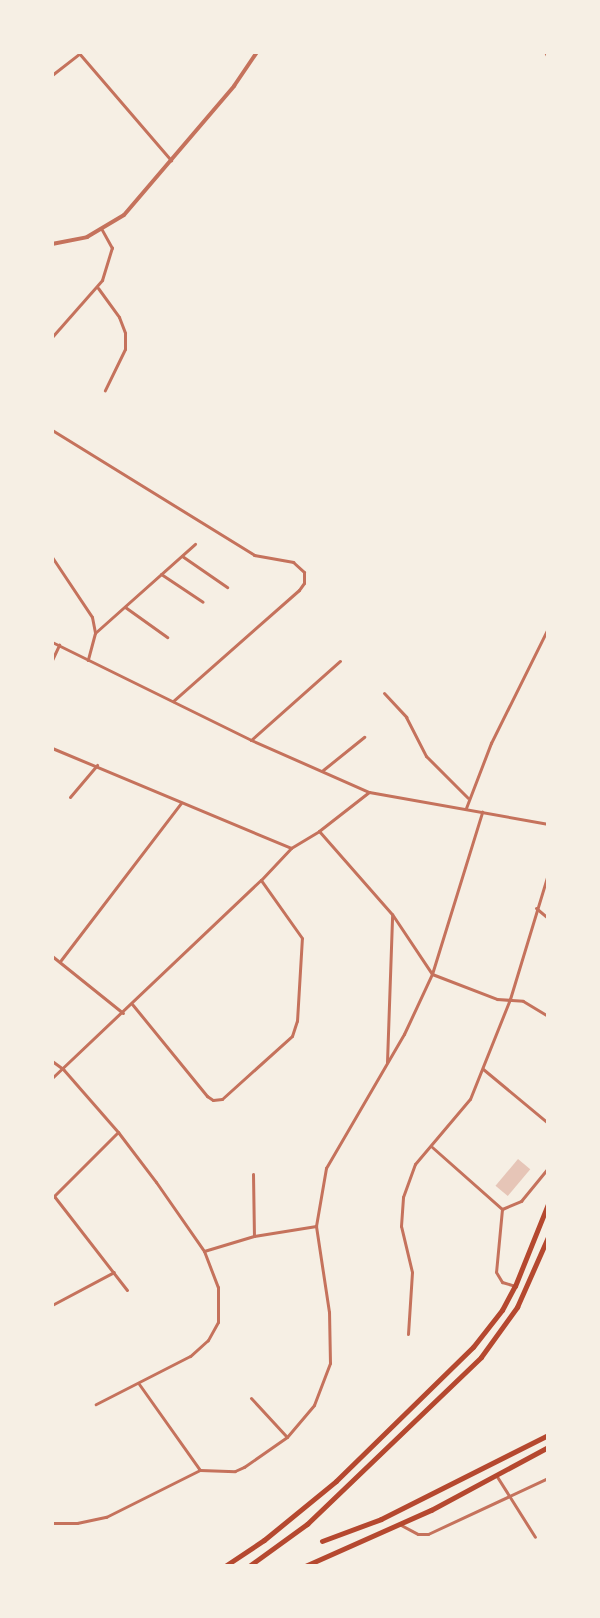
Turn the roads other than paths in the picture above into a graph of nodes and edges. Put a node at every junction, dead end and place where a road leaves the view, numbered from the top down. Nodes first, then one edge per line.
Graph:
1 (257, 52) edge
2 (79, 53) edge
3 (52, 75) edge
4 (171, 160) junction
5 (102, 230) junction
6 (52, 244) edge
7 (97, 287) junction
8 (52, 337) edge
9 (105, 390) dead end
10 (52, 430) edge
11 (195, 544) dead end
12 (52, 556) edge
13 (181, 556) junction
14 (160, 574) junction
15 (227, 587) dead end
16 (203, 602) dead end
17 (124, 606) junction
18 (548, 628) edge
19 (95, 633) junction
20 (168, 637) dead end
21 (52, 642) edge
22 (59, 645) junction
23 (52, 660) edge
24 (88, 660) junction
25 (340, 661) dead end
26 (384, 693) dead end
27 (173, 701) junction
28 (364, 737) dead end
29 (251, 740) junction
30 (52, 748) edge
31 (97, 765) junction
32 (323, 770) junction
33 (369, 792) junction
34 (70, 797) dead end
35 (468, 798) junction
36 (181, 803) junction
37 (466, 808) junction
38 (482, 812) junction
39 (548, 824) edge
40 (319, 831) junction
41 (291, 848) junction
42 (548, 874) edge
43 (261, 880) junction
44 (536, 908) junction
45 (392, 914) junction
46 (548, 918) edge
47 (52, 956) edge
48 (61, 960) junction
49 (432, 974) junction
50 (510, 999) junction
51 (132, 1004) junction
52 (123, 1013) junction
53 (548, 1016) edge
54 (52, 1061) edge
55 (387, 1065) junction
56 (63, 1069) junction
57 (483, 1069) junction
58 (52, 1078) edge
59 (548, 1123) edge
60 (118, 1132) junction
61 (432, 1147) junction
62 (548, 1168) edge
63 (253, 1174) dead end
64 (53, 1197) edge
65 (548, 1204) edge
66 (502, 1209) junction
67 (316, 1226) junction
68 (254, 1236) junction
69 (548, 1237) edge
70 (204, 1251) junction
71 (114, 1272) junction
72 (515, 1286) junction
73 (127, 1290) dead end
74 (52, 1305) edge
75 (408, 1334) dead end
76 (139, 1384) junction
77 (251, 1398) dead end
78 (96, 1404) dead end
79 (548, 1435) edge
80 (287, 1437) junction
81 (548, 1447) edge
82 (200, 1470) junction
83 (496, 1475) junction
84 (548, 1478) edge
85 (508, 1498) junction
86 (52, 1523) edge
87 (397, 1523) junction
88 (535, 1537) dead end
89 (322, 1541) dead end
90 (225, 1566) edge
91 (249, 1566) edge
92 (305, 1566) edge

1 - 4 street
2 - 3 street
2 - 4 street
4 - 5 street
5 - 6 street
5 - 7 street
7 - 8 street
7 - 9 street
10 - 27 street
11 - 13 street
12 - 19 street
13 - 14 street
13 - 15 street
14 - 16 street
14 - 17 street
17 - 19 street
17 - 20 street
18 - 35 street
19 - 24 street
21 - 22 street
22 - 23 street
22 - 24 street
24 - 27 street
25 - 29 street
26 - 35 street
27 - 29 street
28 - 32 street
29 - 32 street
30 - 31 street
31 - 34 street
31 - 36 street
32 - 33 street
33 - 37 street
33 - 40 street
35 - 37 street
36 - 41 street
36 - 48 street
37 - 38 street
38 - 39 street
38 - 49 street
40 - 41 street
40 - 45 street
41 - 43 street
42 - 44 street
43 - 51 street
43 - 51 street
44 - 46 street
44 - 50 street
45 - 49 street
45 - 55 street
47 - 48 street
48 - 52 street
49 - 50 street
49 - 55 street
50 - 53 street
50 - 57 street
51 - 52 street
52 - 56 street
54 - 56 street
55 - 67 street
56 - 58 street
56 - 60 street
57 - 59 street
57 - 61 street
60 - 64 street
60 - 70 street
61 - 66 street
61 - 75 street
62 - 66 street
63 - 68 street
64 - 71 street
65 - 72 main road
66 - 72 street
67 - 68 street
67 - 80 street
68 - 70 street
69 - 91 main road
70 - 76 street
71 - 73 street
71 - 74 street
72 - 90 main road
76 - 78 street
76 - 82 street
77 - 80 street
79 - 89 main road
80 - 82 street
81 - 83 main road
82 - 86 street
83 - 85 street
83 - 87 main road
84 - 85 street
85 - 87 street
85 - 88 street
87 - 92 main road

